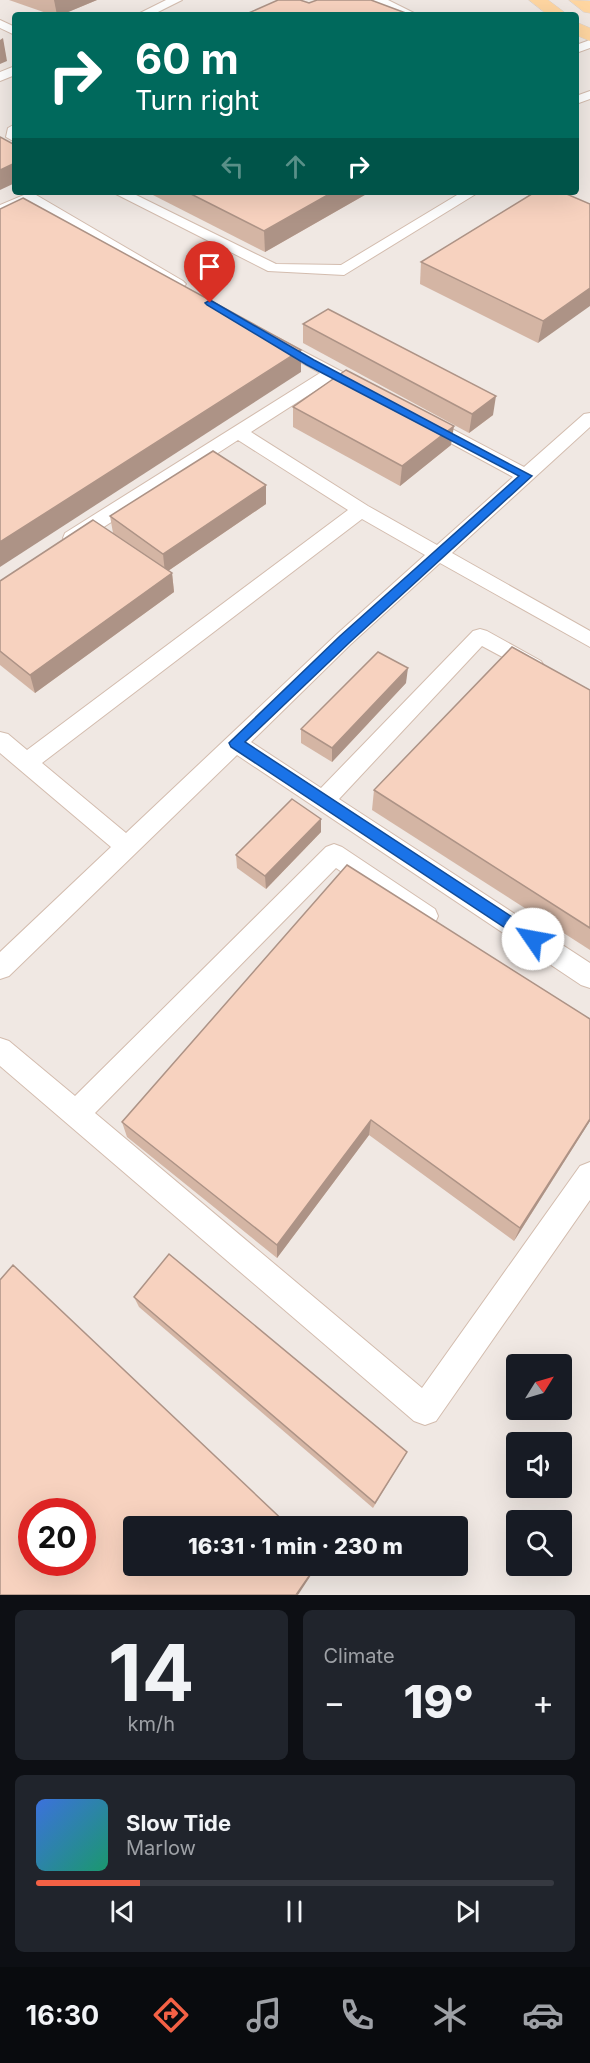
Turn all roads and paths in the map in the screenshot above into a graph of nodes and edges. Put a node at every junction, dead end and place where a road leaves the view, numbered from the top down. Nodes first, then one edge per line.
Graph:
1 (176, 0) edge
2 (378, 0) edge
3 (537, 0) edge
4 (577, 0) edge
5 (590, 8) edge
6 (149, 12) edge
7 (405, 12) edge
8 (555, 12) edge
9 (125, 195) edge
10 (467, 195) edge
11 (0, 210) edge
12 (190, 291) edge
13 (260, 333) edge
14 (332, 373) junction
15 (381, 399) edge
16 (411, 415) edge
17 (590, 418) edge
18 (239, 433) junction
19 (526, 476) junction
20 (361, 510) junction
21 (60, 545) edge
22 (438, 555) junction
23 (590, 640) edge
24 (550, 675) edge
25 (0, 740) edge
26 (236, 743) junction
27 (27, 762) junction
28 (323, 801) junction
29 (127, 847) junction
30 (442, 927) edge
31 (0, 968) edge
32 (590, 977) edge
33 (0, 1050) edge
34 (75, 1115) junction
35 (590, 1176) edge

1 - 6 lane
2 - 7 lane
3 - 8 main road
4 - 5 main road
9 - 10 lane
11 - 12 lane
13 - 14 lane
14 - 15 lane
14 - 18 lane
16 - 19 lane
17 - 19 lane
18 - 20 lane
18 - 21 lane
19 - 22 lane
20 - 22 lane
20 - 27 lane
22 - 23 lane
22 - 26 lane
24 - 28 lane
25 - 27 lane
26 - 28 lane
26 - 29 lane
27 - 29 lane
28 - 32 lane
29 - 31 lane
30 - 34 lane
33 - 34 lane
34 - 35 lane

